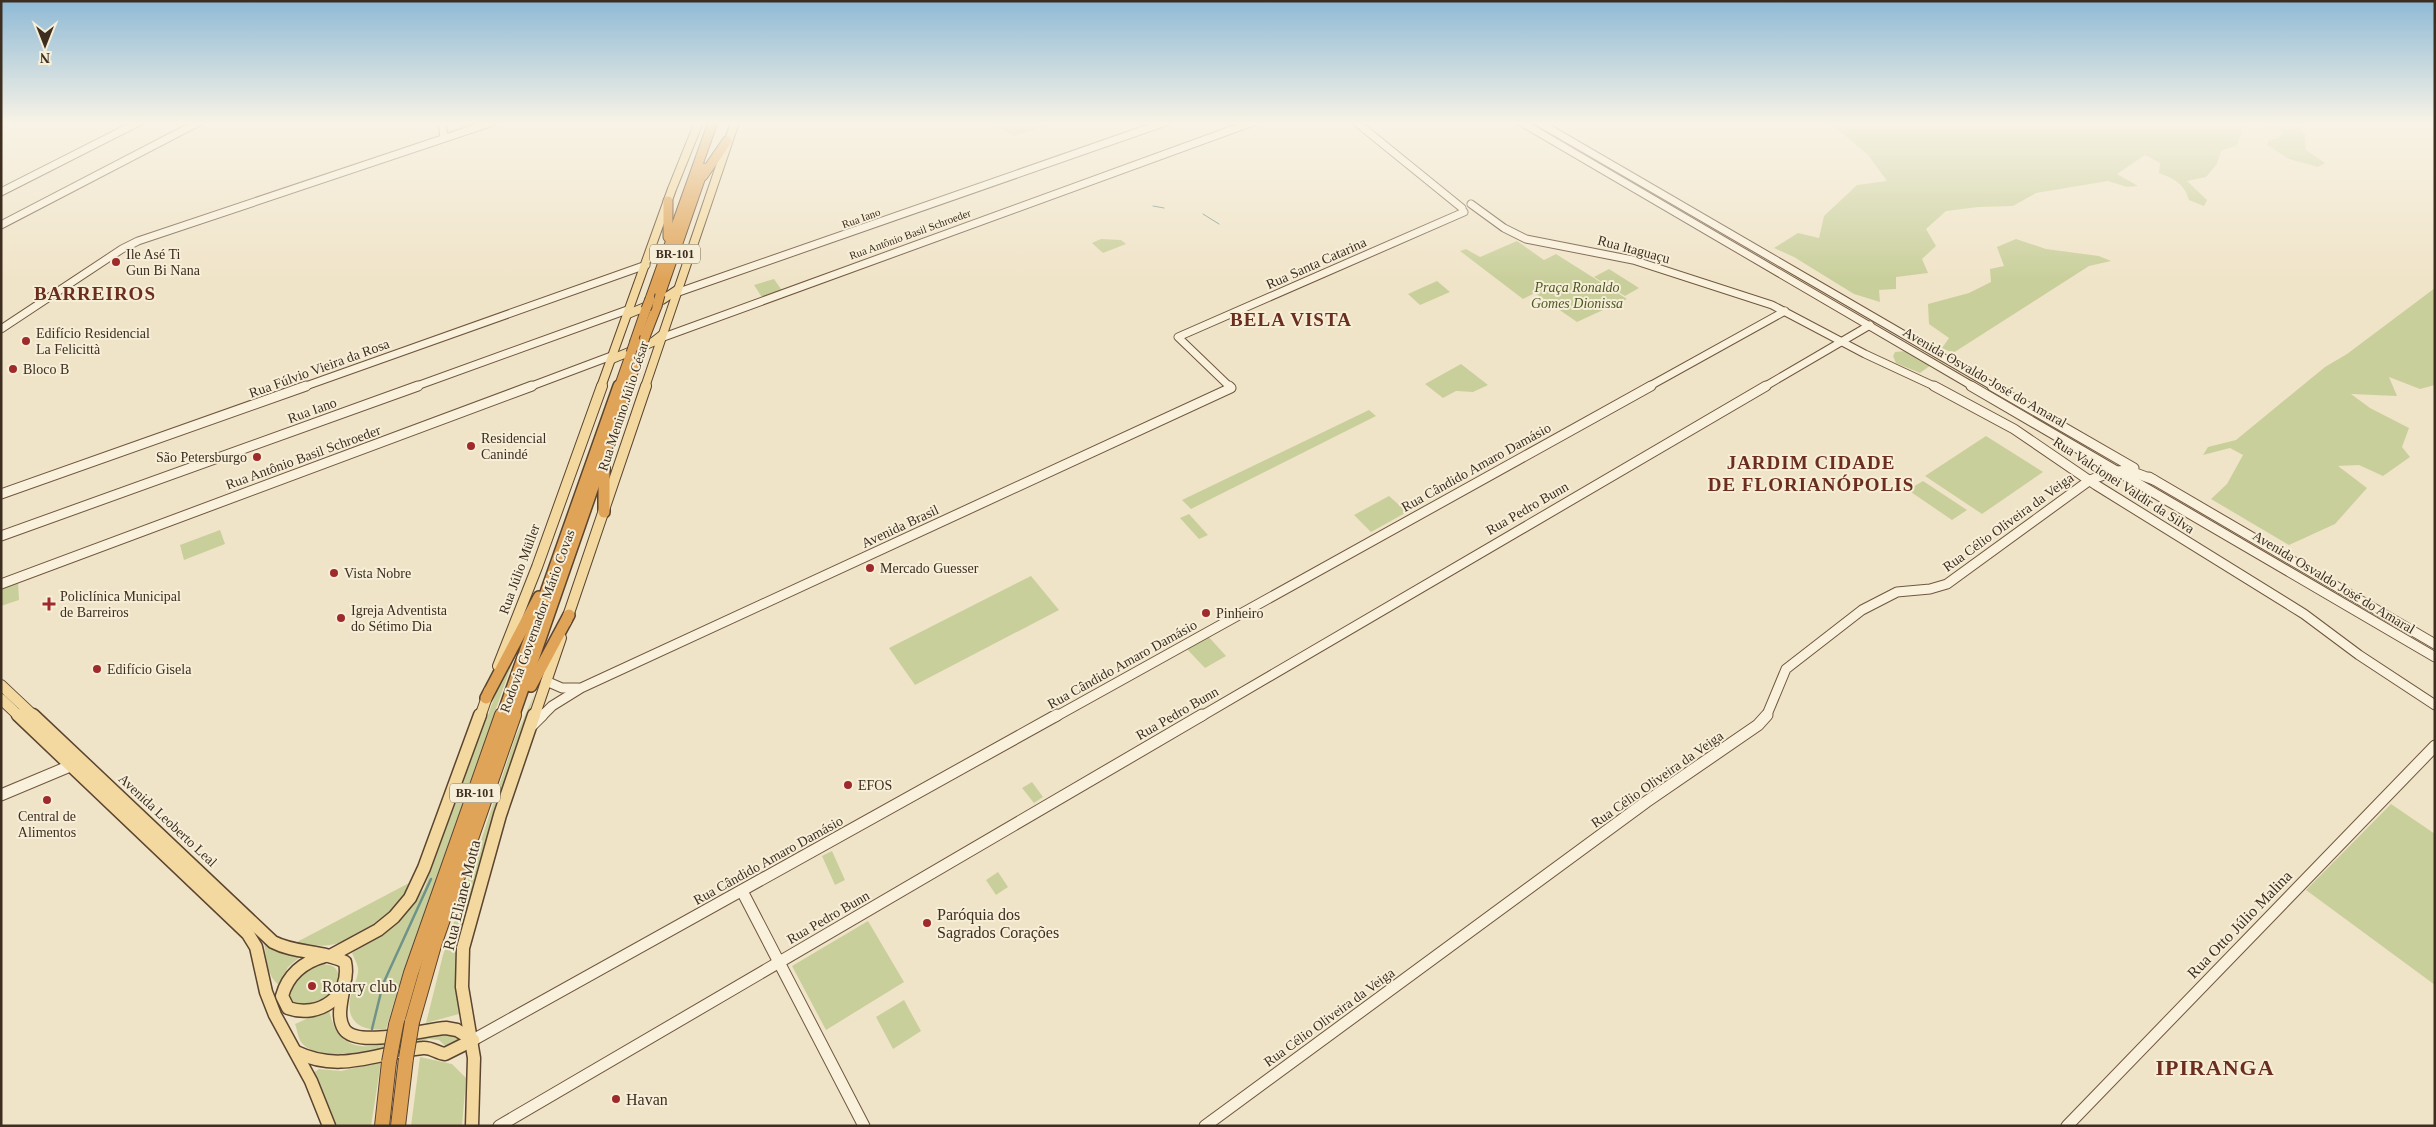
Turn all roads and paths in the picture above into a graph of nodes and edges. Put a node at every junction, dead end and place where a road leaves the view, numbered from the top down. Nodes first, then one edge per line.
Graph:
1 (38, 175) edge
2 (98, 175) edge
3 (335, 175) edge
4 (678, 175) edge
5 (694, 175) edge
6 (702, 175) edge
7 (704, 175) edge
8 (715, 175) edge
9 (1017, 175) edge
10 (1107, 175) edge
11 (1417, 175) edge
12 (1613, 175) edge
13 (1629, 175) edge
14 (699, 182) junction
15 (1, 192) edge
16 (668, 201) junction
17 (1466, 209) junction
18 (1684, 217) junction
19 (1, 225) edge
20 (1718, 227) junction
21 (1733, 244) junction
22 (668, 246) junction
23 (1772, 257) junction
24 (646, 265) junction
25 (676, 292) junction
26 (657, 300) junction
27 (673, 302) junction
28 (644, 308) junction
29 (630, 309) junction
30 (1785, 311) junction
31 (1870, 325) junction
32 (1, 329) edge
33 (660, 340) junction
34 (1842, 342) junction
35 (642, 343) junction
36 (619, 354) junction
37 (1231, 388) joint
38 (2037, 423) junction
39 (2072, 430) junction
40 (604, 455) junction
41 (2117, 470) junction
42 (2090, 480) junction
43 (2154, 480) junction
44 (1, 494) edge
45 (604, 512) junction
46 (2212, 526) junction
47 (1, 536) edge
48 (2255, 539) junction
49 (558, 563) junction
50 (1, 584) edge
51 (569, 615) junction
52 (2435, 644) edge
53 (2435, 657) edge
54 (546, 681) junction
55 (1, 684) edge
56 (581, 688) junction
57 (486, 698) junction
58 (1, 699) edge
59 (2435, 705) edge
60 (514, 718) junction
61 (529, 729) junction
62 (2435, 746) edge
63 (76, 763) junction
64 (1, 795) edge
65 (742, 891) junction
66 (328, 956) junction
67 (779, 962) junction
68 (344, 987) junction
69 (284, 989) junction
70 (301, 1013) junction
71 (275, 1015) junction
72 (473, 1040) junction
73 (296, 1052) junction
74 (329, 1126) edge
75 (382, 1126) edge
76 (398, 1126) edge
77 (472, 1126) edge
78 (499, 1126) edge
79 (864, 1126) edge
80 (1205, 1126) edge
81 (2067, 1126) edge

1 - 15 street
2 - 19 street
3 - 32 street
4 - 16 main road, Rua Júlio Müller
5 - 22 highway, Rodovia Governador Mário Covas / BR-101
6 - 14 highway, Rodovia Governador Mário Covas / BR-101
7 - 14 highway
8 - 25 main road, Rua Menino Júlio César
9 - 25 street, Rua Iano
10 - 33 street, Rua Antônio Basil Schroeder
11 - 17 street
12 - 18 street, Avenida Osvaldo José do Amaral
13 - 20 street, Avenida Osvaldo José do Amaral
14 - 26 highway, Rodovia Governador Mário Covas / BR-101
16 - 22 highway
16 - 24 main road, Rua Júlio Müller
17 - 30 street, Rua Itaguaçu
17 - 37 street, Rua Santa Catarina
18 - 20 street
18 - 21 street, Avenida Osvaldo José do Amaral
20 - 23 main road, Avenida Osvaldo José do Amaral
21 - 23 street
21 - 31 street, Avenida Osvaldo José do Amaral
22 - 26 highway, Rodovia Governador Mário Covas / BR-101
23 - 39 main road, Avenida Osvaldo José do Amaral
24 - 29 main road, Rua Júlio Müller
24 - 44 street, Rua Fúlvio Vieira da Rosa
25 - 26 main road, Rua Iano
25 - 27 main road, Rua Menino Júlio César
26 - 27 main road
26 - 28 highway, Rodovia Governador Mário Covas / BR-101, bridge
26 - 35 highway, Rodovia Governador Mário Covas / BR-101
27 - 33 main road, Rua Menino Júlio César
28 - 29 main road, Rua Iano
28 - 35 highway, Rodovia Governador Mário Covas / BR-101
29 - 36 main road, Rua Júlio Müller
29 - 47 street, Rua Iano
30 - 34 street, Rua Valcionei Valdir da Silva
30 - 65 street, Rua Cândido Amaro Damásio
31 - 34 street, Rua Pedro Bunn
31 - 38 street, Avenida Osvaldo José do Amaral
33 - 35 main road
33 - 45 main road, Rua Menino Júlio César
34 - 42 street, Rua Valcionei Valdir da Silva
34 - 67 street, Rua Pedro Bunn
35 - 36 highway, Rodovia Governador Mário Covas / BR-101, bridge
35 - 40 highway, Rodovia Governador Mário Covas / BR-101
36 - 49 highway, Rodovia Governador Mário Covas / BR-101
36 - 50 street, Rua Antônio Basil Schroeder
36 - 57 main road, Rua Júlio Müller
37 - 56 street, Avenida Brasil
38 - 39 street
38 - 41 street, Avenida Osvaldo José do Amaral
39 - 43 street, Avenida Osvaldo José do Amaral
40 - 45 highway
40 - 60 highway, Rodovia Governador Mário Covas / BR-101
41 - 42 street, Rua Célio Oliveira da Veiga
41 - 43 street
41 - 46 street, Avenida Osvaldo José do Amaral
42 - 59 street, Rua Valcionei Valdir da Silva
42 - 80 main road, Rua Célio Oliveira da Veiga
43 - 48 street, Avenida Osvaldo José do Amaral
45 - 51 main road, Rua Menino Júlio César
46 - 48 street
46 - 53 street, Avenida Osvaldo José do Amaral
48 - 52 street, Avenida Osvaldo José do Amaral
49 - 57 highway
49 - 75 highway, Rodovia Governador Mário Covas / BR-101, bridge
51 - 54 main road, Rua Menino Júlio César
51 - 60 highway
54 - 56 street
54 - 61 main road, Rua Eliane Motta
55 - 63 main road, Avenida Leoberto Leal
56 - 61 street, Avenida Brasil
57 - 66 main road, Rua Júlio Müller
58 - 63 main road, Avenida Leoberto Leal
60 - 76 highway, Rodovia Governador Mário Covas / BR-101, bridge
61 - 72 main road, Rua Eliane Motta
62 - 81 main road, Rua Otto Júlio Malina
63 - 64 street
63 - 66 main road, Avenida Leoberto Leal
63 - 71 main road, Avenida Leoberto Leal
65 - 67 main road
65 - 72 street, Rua Cândido Amaro Damásio
66 - 68 main road
66 - 69 main road
67 - 78 street, Rua Pedro Bunn
67 - 79 street
68 - 70 main road
68 - 72 main road
69 - 70 main road
69 - 71 main road
70 - 71 main road
71 - 73 main road, Avenida Leoberto Leal
72 - 73 main road
72 - 77 main road, Rua Eliane Motta
73 - 74 main road, Avenida Leoberto Leal

